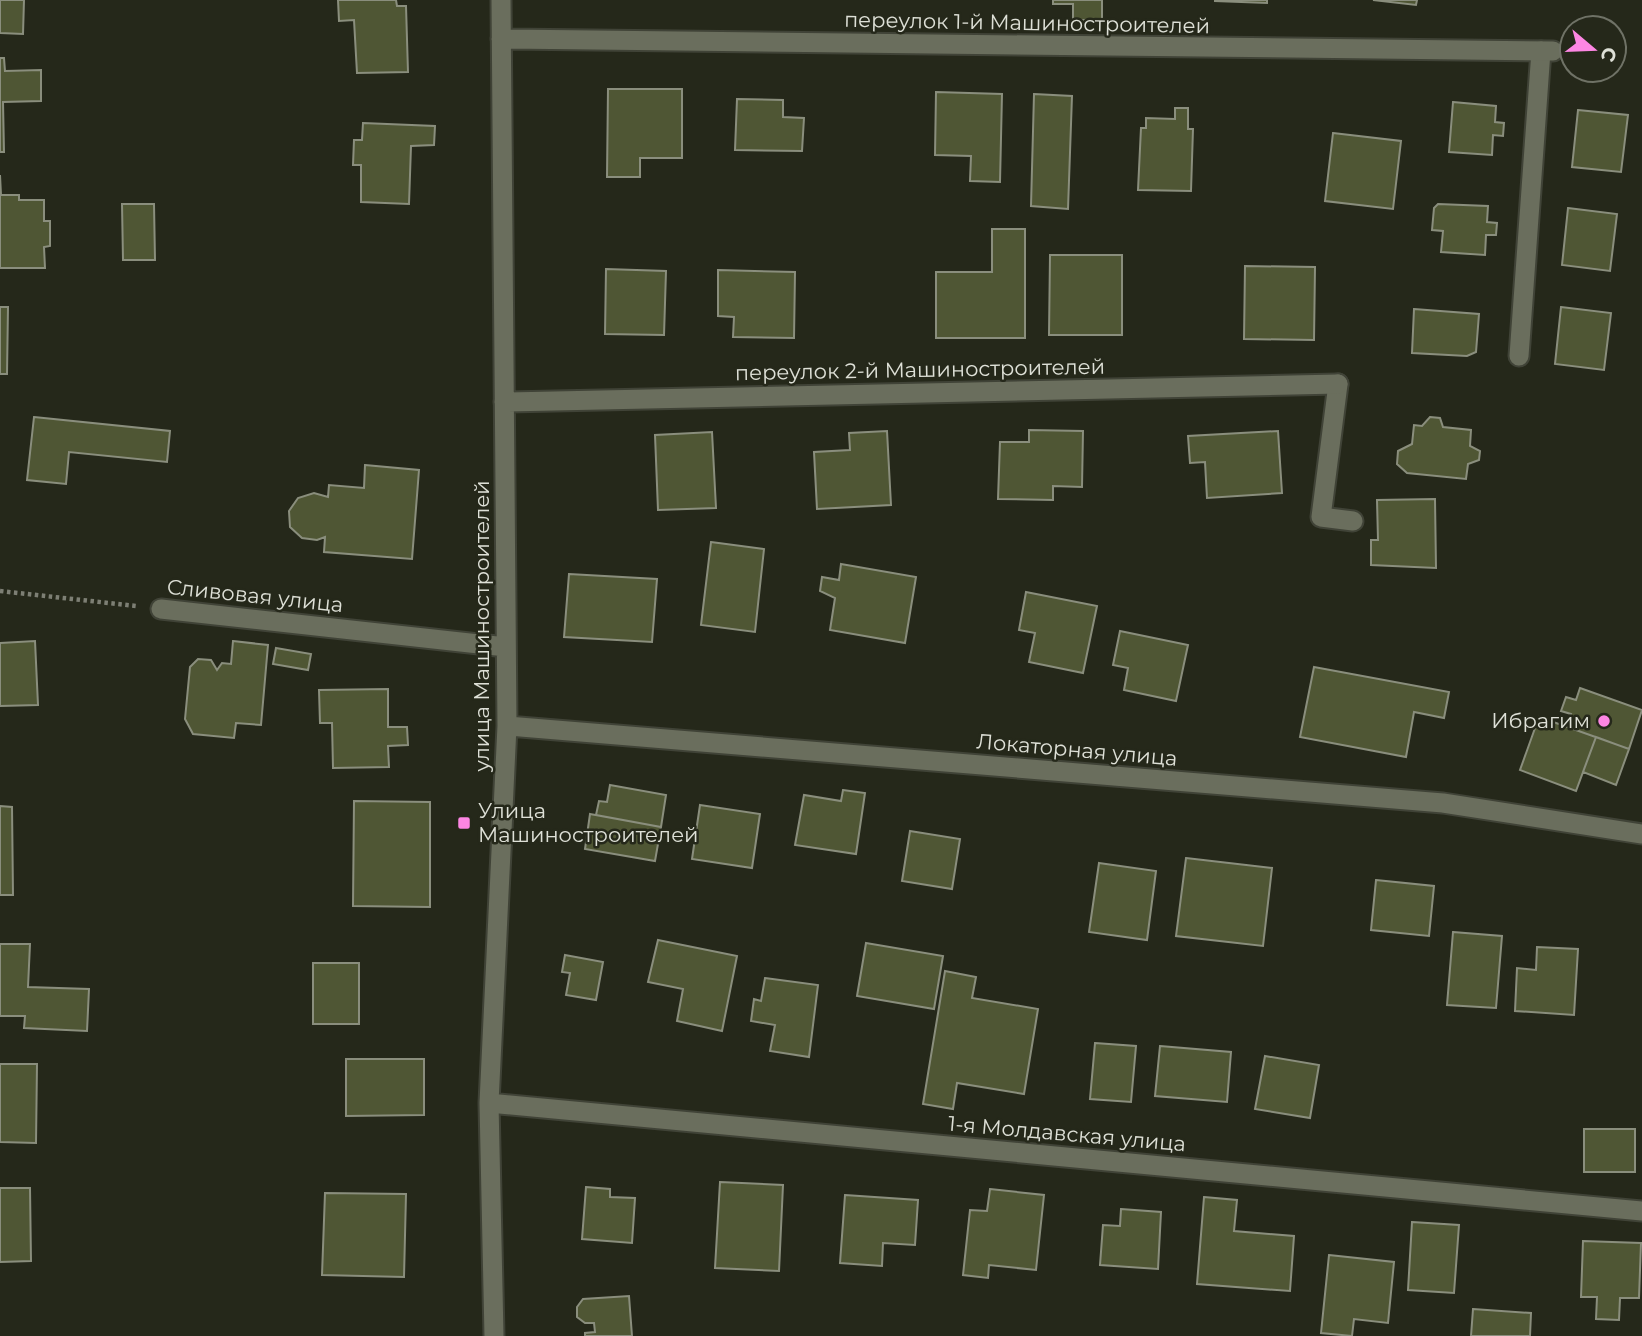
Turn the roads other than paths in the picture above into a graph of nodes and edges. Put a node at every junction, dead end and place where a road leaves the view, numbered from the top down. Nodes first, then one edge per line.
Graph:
1 (501, 0) edge
2 (501, 39) junction
3 (1519, 356) dead end
4 (504, 402) junction
5 (1353, 521) dead end
6 (162, 609) road end
7 (506, 647) junction
8 (507, 726) junction
9 (1642, 834) edge
10 (489, 1102) junction
11 (1642, 1211) edge
12 (494, 1336) edge

1 - 2 street, улица Машиностроителей
2 - 3 street, переулок 1-й Машиностроителей
2 - 4 street, улица Машиностроителей
4 - 5 street, переулок 2-й Машиностроителей
4 - 7 street, улица Машиностроителей
6 - 7 street, Сливовая улица
7 - 8 street, улица Машиностроителей
8 - 9 street, Локаторная улица
8 - 10 street, улица Машиностроителей
10 - 11 street, 1-я Молдавская улица
10 - 12 street, улица Машиностроителей

